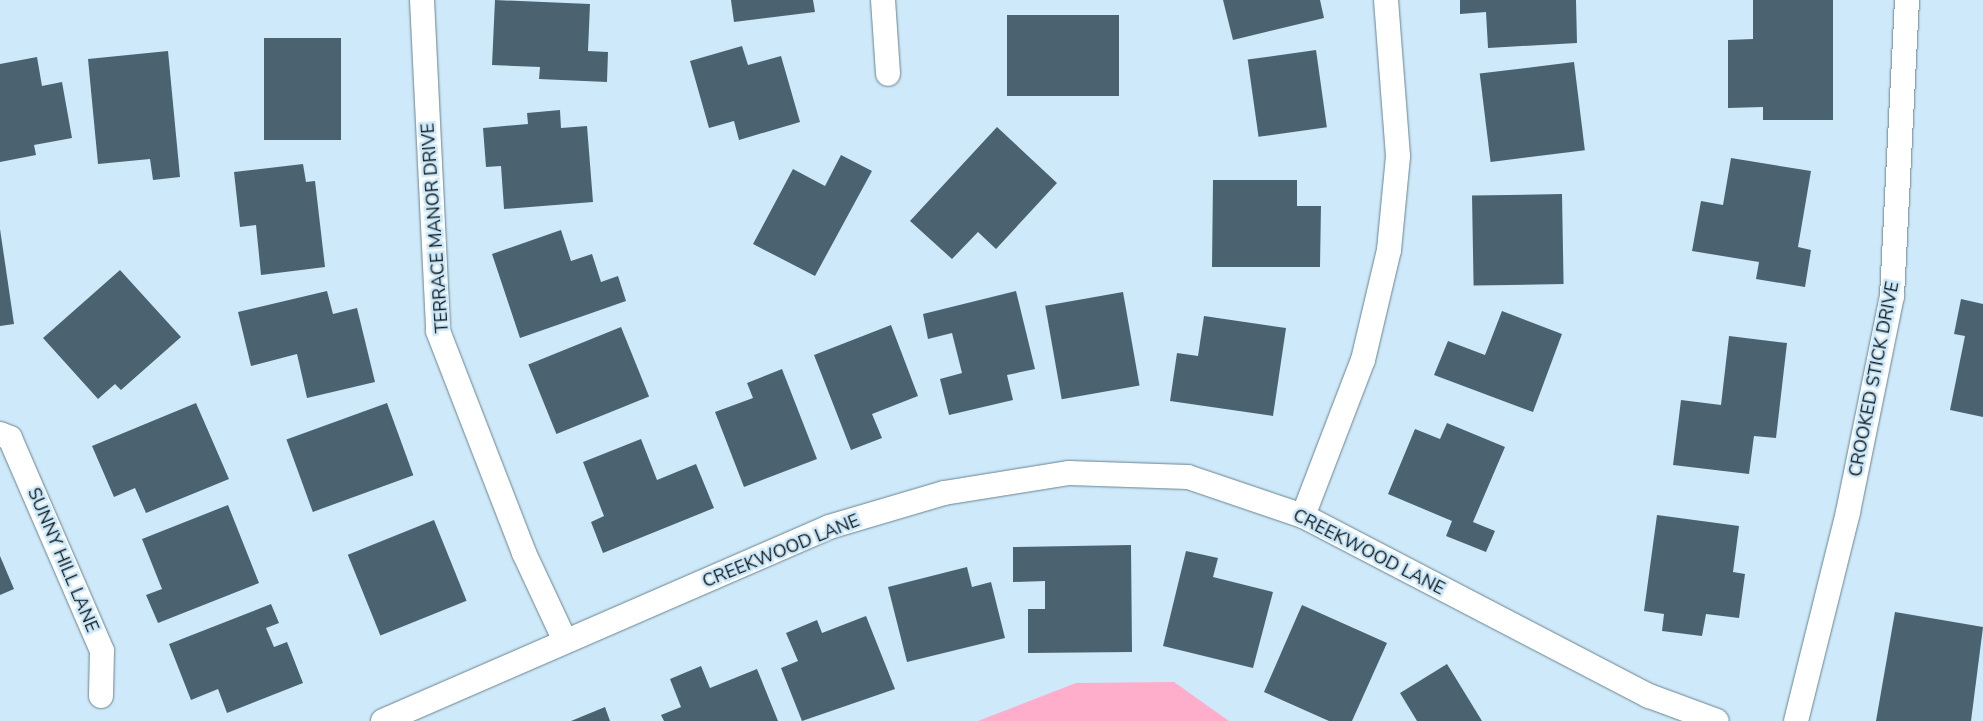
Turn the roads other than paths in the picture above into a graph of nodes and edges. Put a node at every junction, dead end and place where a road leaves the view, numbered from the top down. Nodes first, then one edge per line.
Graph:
1 (422, 0) edge
2 (883, 0) edge
3 (1386, 0) edge
4 (1907, 0) edge
5 (888, 74) dead end
6 (0, 434) edge
7 (1303, 516) junction
8 (565, 642) junction
9 (101, 696) dead end
10 (383, 721) edge
11 (1717, 721) edge
12 (1796, 721) edge

1 - 8 street, TERRACE MANOR DRIVE
2 - 5 street
3 - 7 street
4 - 12 street, CROOKED STICK DRIVE
6 - 9 street, SUNNY HILL LANE
7 - 8 street, CREEKWOOD LANE
7 - 11 street, CREEKWOOD LANE
8 - 10 street, CREEKWOOD LANE

